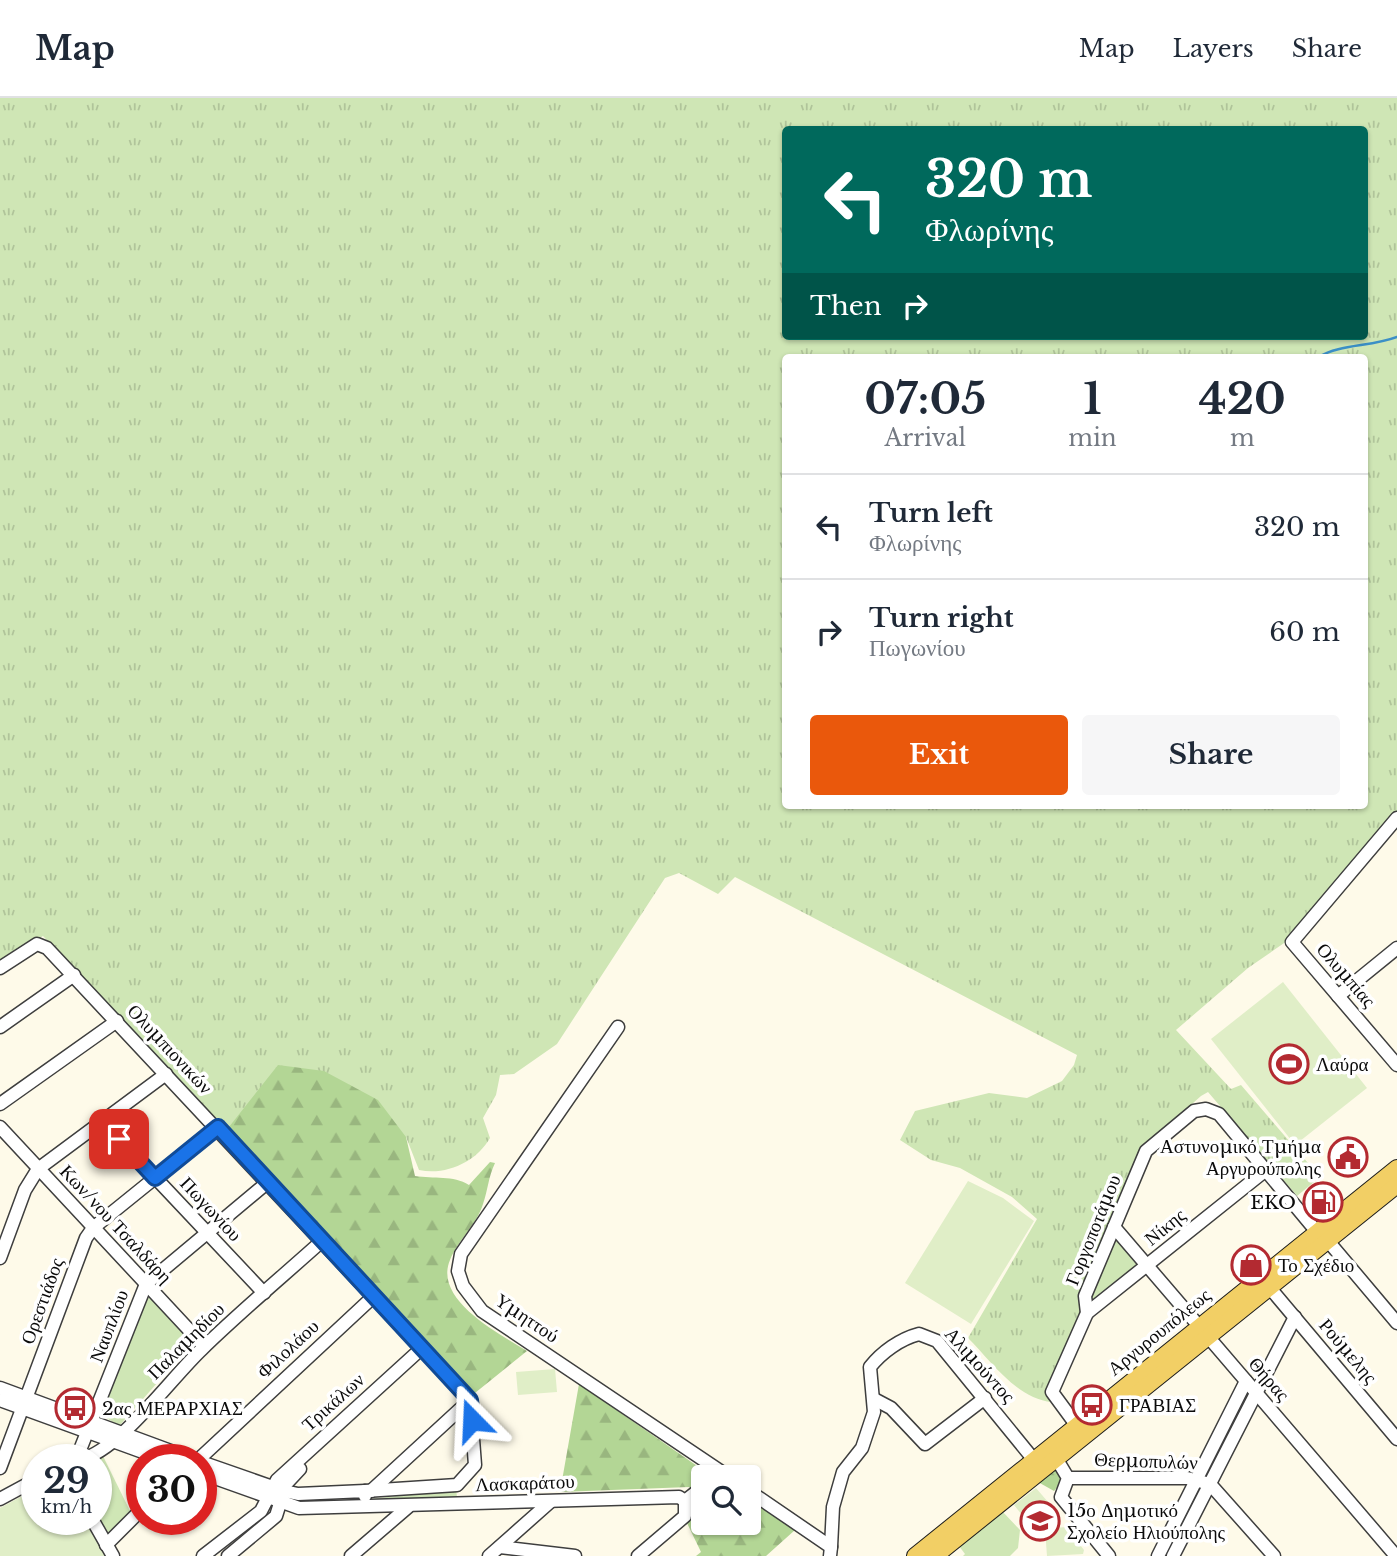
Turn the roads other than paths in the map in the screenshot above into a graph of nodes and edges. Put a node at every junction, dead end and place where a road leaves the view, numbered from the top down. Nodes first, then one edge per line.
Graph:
1 (1397, 818) edge
2 (1397, 948) edge
3 (0, 968) edge
4 (74, 975) junction
5 (1338, 996) junction
6 (114, 1018) junction
7 (0, 1027) edge
8 (618, 1027) dead end
9 (1397, 1064) edge
10 (166, 1074) junction
11 (0, 1096) edge
12 (0, 1104) edge
13 (101, 1120) junction
14 (0, 1127) edge
15 (218, 1127) junction
16 (38, 1169) junction
17 (1266, 1170) junction
18 (155, 1178) junction
19 (1394, 1180) edge
20 (268, 1182) junction
21 (93, 1227) junction
22 (1114, 1227) junction
23 (206, 1232) junction
24 (1323, 1236) junction
25 (320, 1238) junction
26 (0, 1258) edge
27 (1148, 1266) junction
28 (146, 1284) junction
29 (1270, 1288) junction
30 (261, 1291) junction
31 (374, 1296) junction
32 (1087, 1314) junction
33 (1295, 1317) junction
34 (1397, 1323) edge
35 (1204, 1332) junction
36 (202, 1343) junction
37 (425, 1351) junction
38 (1246, 1381) junction
39 (0, 1388) edge
40 (1256, 1393) junction
41 (985, 1398) junction
42 (874, 1399) junction
43 (0, 1400) edge
44 (471, 1401) junction
45 (25, 1403) junction
46 (1077, 1426) junction
47 (91, 1427) junction
48 (120, 1433) junction
49 (1397, 1438) edge
50 (84, 1444) edge
51 (108, 1444) edge
52 (138, 1444) edge
53 (152, 1444) edge
54 (215, 1444) edge
55 (1056, 1458) junction
56 (1034, 1460) junction
57 (703, 1465) edge
58 (0, 1468) edge
59 (217, 1468) edge
60 (217, 1478) edge
61 (1068, 1478) junction
62 (1196, 1480) junction
63 (1210, 1484) junction
64 (21, 1488) edge
65 (368, 1491) junction
66 (277, 1495) junction
67 (691, 1497) edge
68 (0, 1499) edge
69 (761, 1500) edge
70 (550, 1502) junction
71 (685, 1502) junction
72 (365, 1507) junction
73 (408, 1507) junction
74 (126, 1530) edge
75 (500, 1547) junction
76 (110, 1550) edge
77 (830, 1551) edge
78 (203, 1556) edge
79 (228, 1556) edge
80 (351, 1556) edge
81 (489, 1556) edge
82 (575, 1556) edge
83 (638, 1556) edge
84 (915, 1556) edge
85 (935, 1556) edge
86 (1109, 1556) edge
87 (1158, 1556) edge
88 (1173, 1556) edge
89 (1274, 1556) edge
90 (1396, 1556) edge

1 - 5 street, Ολυμπίας
2 - 5 street
3 - 4 street, Ολυμπιονικών
4 - 6 street, Ολυμπιονικών
4 - 7 street
5 - 9 street, Ολυμπίας
6 - 10 street, Ολυμπιονικών
6 - 11 street
6 - 12 street
8 - 57 street, Υμηττού
10 - 13 street
10 - 15 street, Ολυμπιονικών
13 - 16 street
13 - 18 street, Πωγωνίου
14 - 16 street, Κων/νου Τσαλδάρη
15 - 18 street
15 - 20 street, Ολυμπιονικών
16 - 21 street, Κων/νου Τσαλδάρη
16 - 26 street
17 - 22 street, Γοργοποτάμου
17 - 24 street
17 - 27 street, Νίκης
18 - 21 street
18 - 23 street, Πωγωνίου
19 - 24 main road, Αργυρουπόλεως
20 - 23 street
20 - 25 street, Ολυμπιονικών
21 - 28 street, Κων/νου Τσαλδάρη
21 - 45 street, Ορεστιάδος
22 - 27 street, Θήρας
22 - 32 street, Γοργοποτάμου
23 - 28 street
23 - 30 street, Πωγωνίου
24 - 29 main road, Αργυρουπόλεως
24 - 34 street
24 - 35 main road, Αργυρουπόλεως
25 - 30 street, Παλαμηδίου
25 - 31 street, Ολυμπιονικών
27 - 32 street, Νίκης
27 - 35 street, Θήρας
28 - 36 street, Κων/νου Τσαλδάρη
28 - 47 street, Ναυπλίου
29 - 33 street, Ρούμελης
29 - 35 main road, Αργυρουπόλεως
30 - 36 street, Παλαμηδίου
31 - 37 street, Ολυμπιονικών
31 - 54 street, Φιλολάου
32 - 46 street, Γοργοποτάμου
33 - 40 street
33 - 49 street, Ρούμελης
35 - 38 street, Θήρας
35 - 46 main road, Αργυρουπόλεως
35 - 55 main road, Αργυρουπόλεως
36 - 48 street, Παλαμηδίου
37 - 44 street, Ολυμπιονικών
37 - 66 street, Τρικάλων
38 - 40 street, Θήρας
38 - 62 street
39 - 45 street
40 - 63 street
40 - 90 street, Θήρας
41 - 42 street
41 - 42 street, Αλιμούντος
41 - 56 street, Αλιμούντος
42 - 77 street, Αλιμούντος
43 - 45 street
44 - 65 street
44 - 65 street, Λασκαράτου
45 - 47 street
45 - 58 street, Ορεστιάδος
46 - 56 main road, Αργυρουπόλεως
47 - 48 street
47 - 50 street, Ναυπλίου
48 - 51 street, Παλαμηδίου
48 - 52 street
48 - 53 street
55 - 61 street
55 - 85 main road, Αργυρουπόλεως
56 - 84 main road, Αργυρουπόλεως
59 - 66 street
60 - 66 street
61 - 62 street, Θερμοπυλών
61 - 86 street
62 - 63 street, Θερμοπυλών
62 - 87 street
63 - 88 street
63 - 89 street, Θερμοπυλών
64 - 68 street
65 - 66 street, Λασκαράτου
65 - 72 street
66 - 72 street, Λασκαράτου
66 - 78 street
66 - 79 street
67 - 71 street
69 - 77 street
70 - 71 street, Λασκαράτου
70 - 73 street, Λασκαράτου
70 - 75 street
71 - 83 street
72 - 73 street, Λασκαράτου
73 - 80 street
74 - 76 street
75 - 81 street
75 - 82 street

